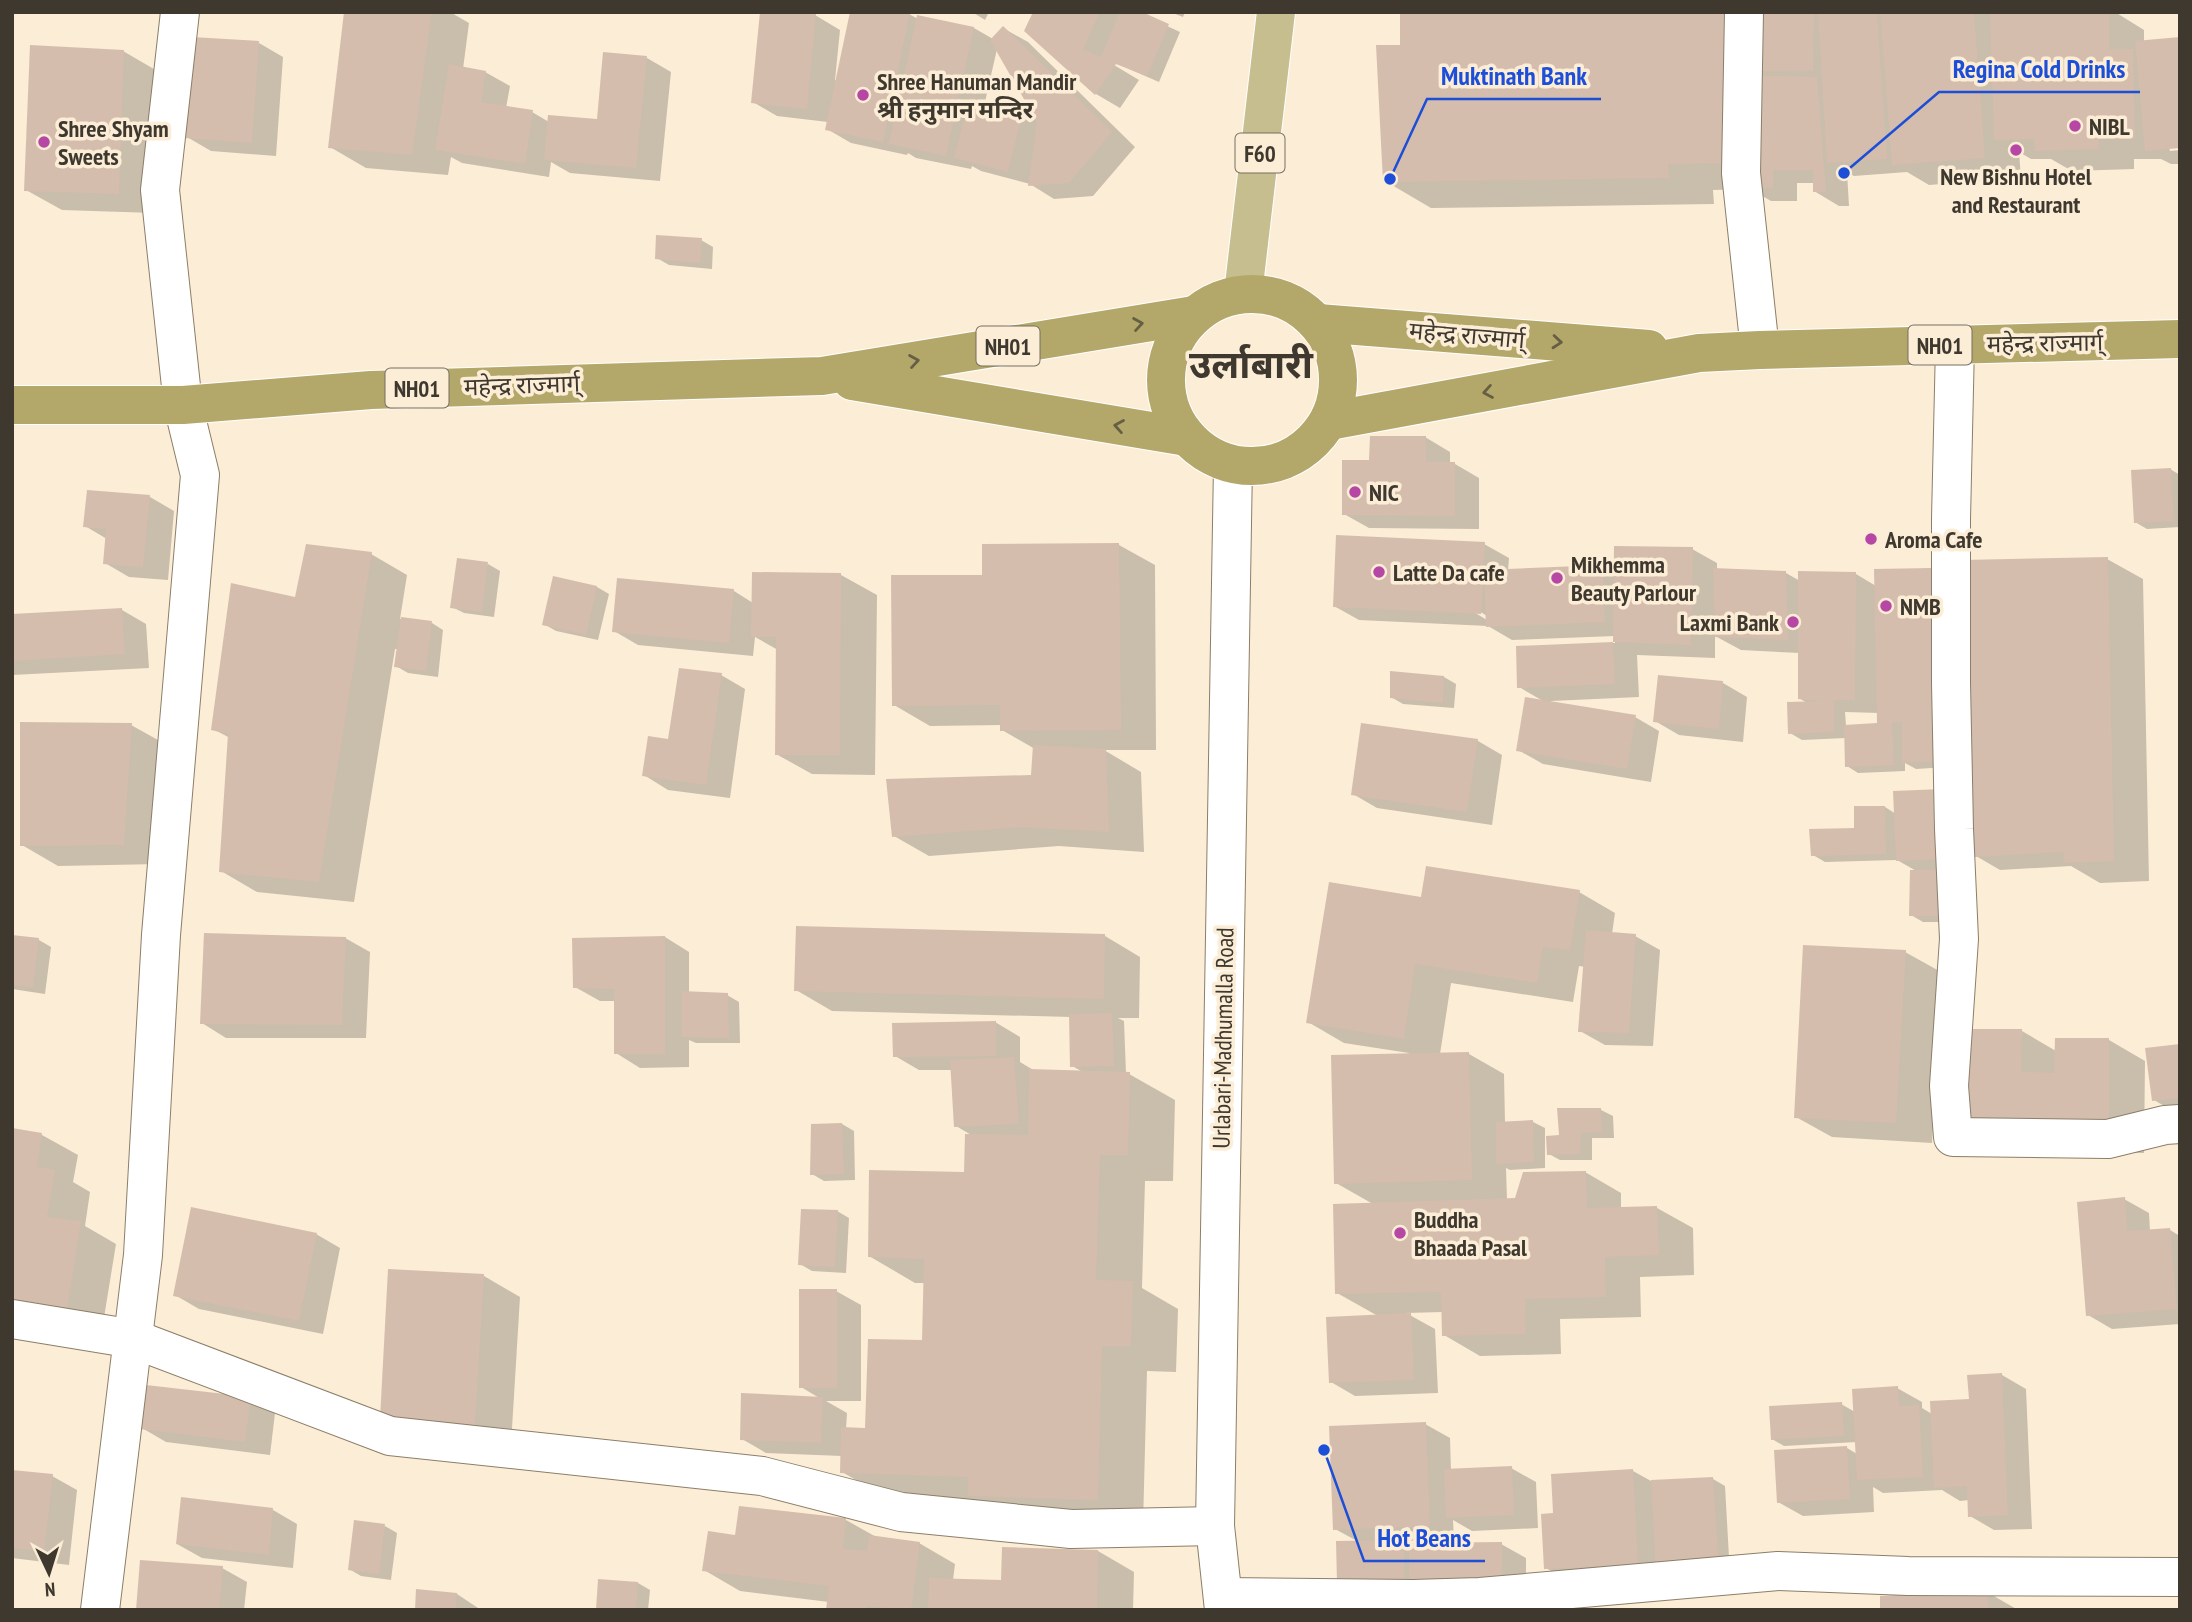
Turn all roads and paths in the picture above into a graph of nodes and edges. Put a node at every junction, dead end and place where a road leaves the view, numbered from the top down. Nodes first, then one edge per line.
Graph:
1 (180, 12) edge
2 (1276, 12) edge
3 (1744, 12) edge
4 (1243, 294) junction
5 (1194, 315) junction
6 (1318, 323) junction
7 (2180, 339) edge
8 (1955, 345) junction
9 (1760, 350) junction
10 (1699, 353) junction
11 (822, 376) junction
12 (12, 405) edge
13 (183, 405) junction
14 (1329, 421) junction
15 (1187, 437) junction
16 (1233, 465) junction
17 (2180, 1124) edge
18 (12, 1319) edge
19 (134, 1339) junction
20 (1215, 1526) junction
21 (2180, 1577) edge
22 (1224, 1603) edge
23 (100, 1610) edge

1 - 13 street
2 - 4 main road, F60
3 - 9 street
4 - 5 highway
4 - 6 highway
11 -> 5 highway, महेन्द्र राज्मार्ग् / NH01
5 - 15 highway
6 -> 10 highway, महेन्द्र राज्मार्ग् / NH01
6 - 14 highway
7 - 8 highway, महेन्द्र राज्मार्ग् / NH01
8 - 9 highway, महेन्द्र राज्मार्ग् / NH01
8 - 17 street
9 - 10 highway, महेन्द्र राज्मार्ग् / NH01
10 -> 14 highway, महेन्द्र राज्मार्ग् / NH01
11 - 13 highway, महेन्द्र राज्मार्ग् / NH01
15 -> 11 highway, महेन्द्र राज्मार्ग् / NH01
12 - 13 highway, महेन्द्र राज्मार्ग् / NH01
13 - 19 street
14 - 16 highway
15 - 16 highway
16 - 20 street, Urlabari-Madhumalla Road
18 - 19 street
19 - 20 street
19 - 23 street
20 - 22 street, Urlabari-Madhumalla Road
21 - 22 street

